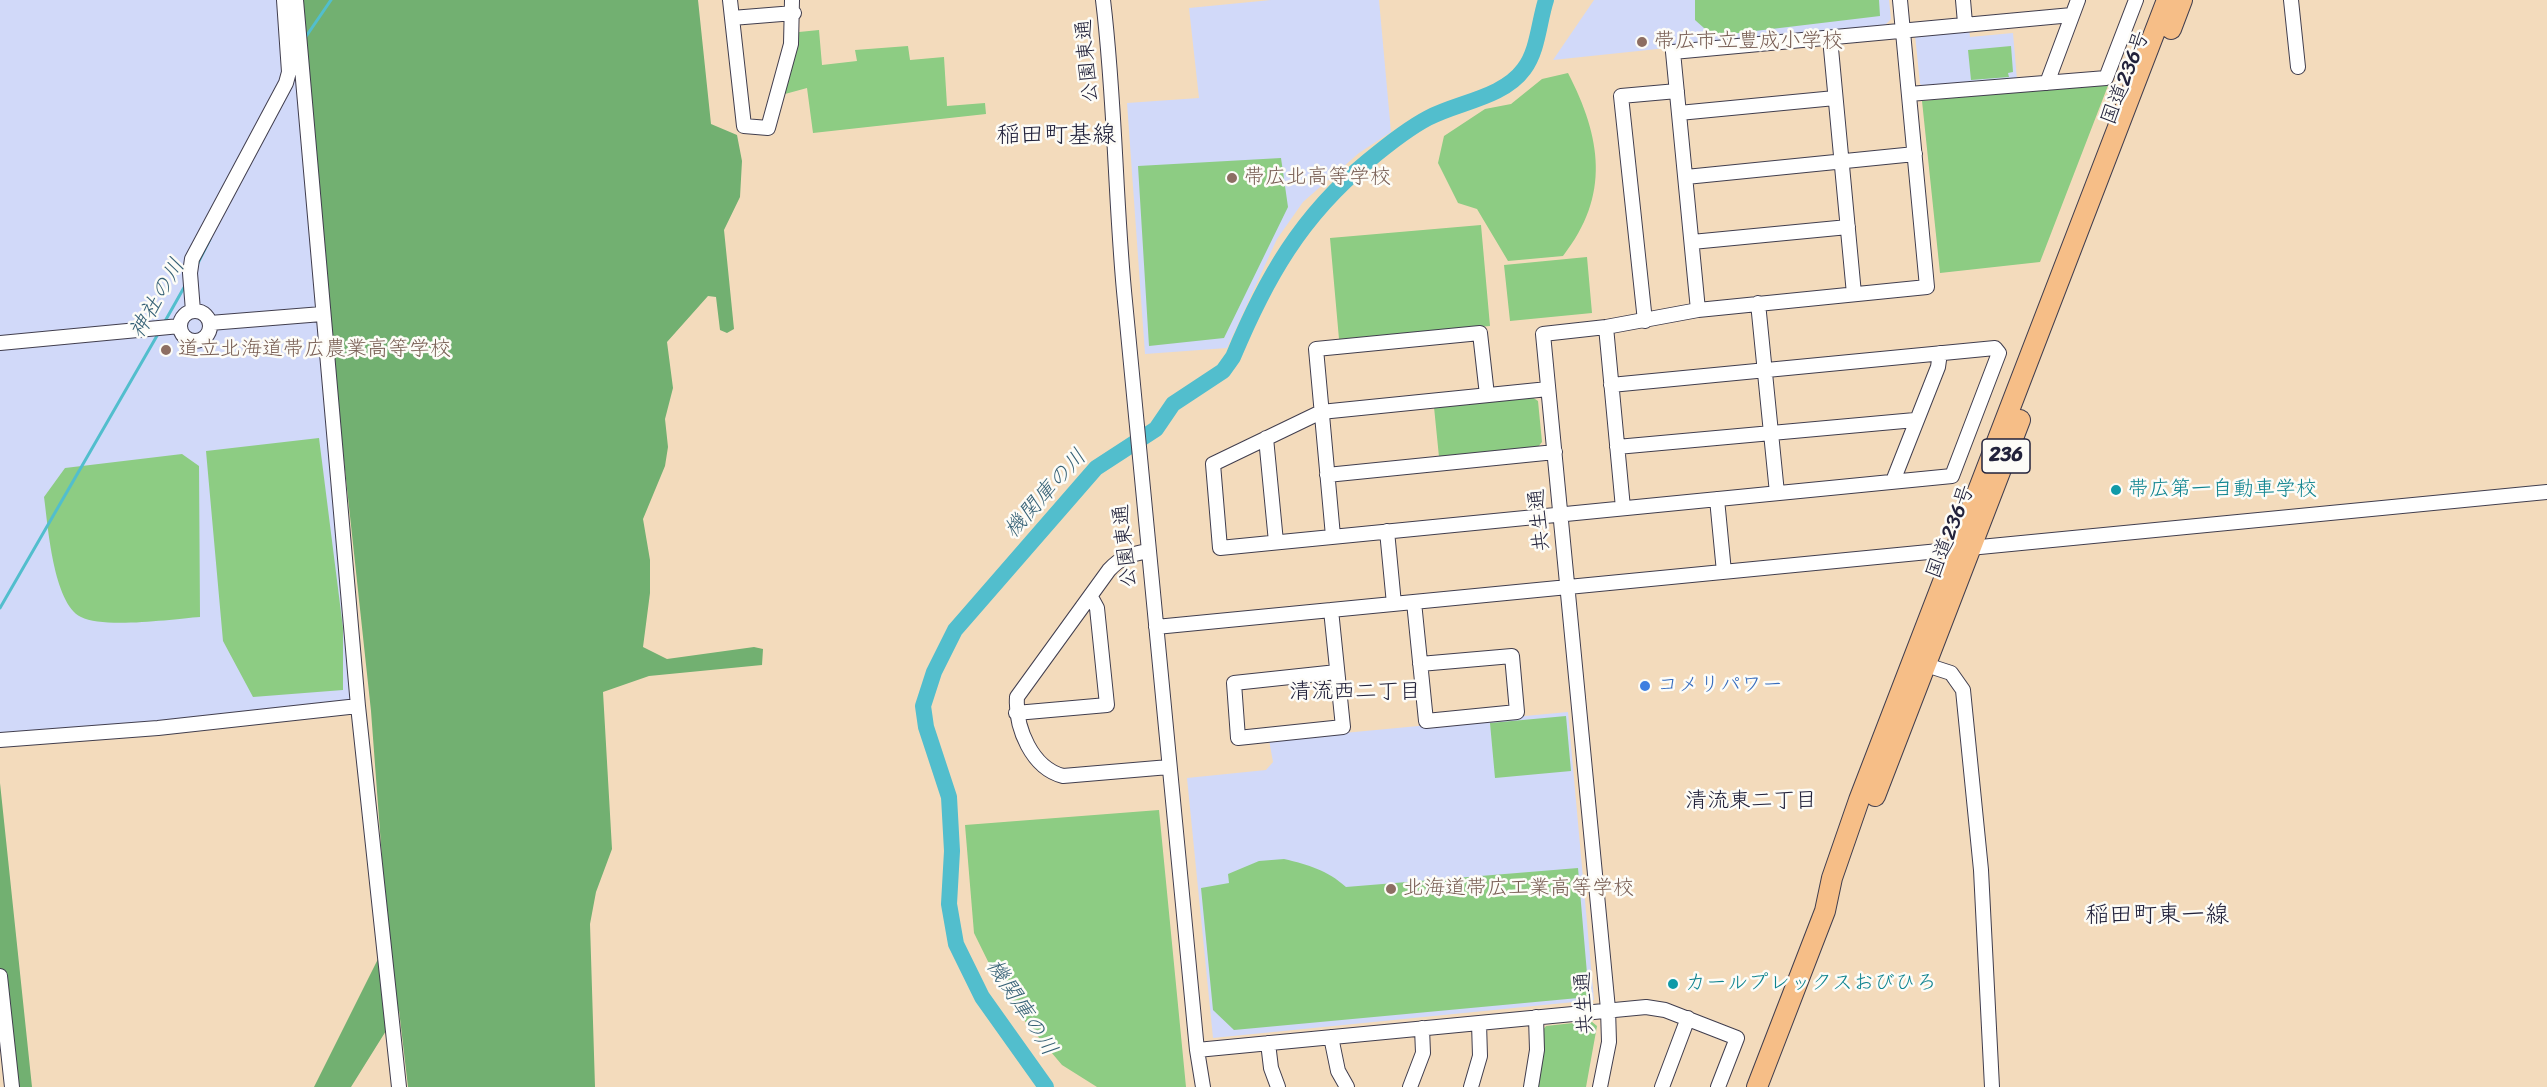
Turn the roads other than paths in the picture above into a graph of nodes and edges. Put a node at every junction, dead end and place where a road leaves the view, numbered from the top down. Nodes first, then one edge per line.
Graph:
1 (284, 0) edge
2 (296, 0) edge
3 (730, 0) edge
4 (1103, 0) edge
5 (1900, 0) edge
6 (1963, 0) edge
7 (2078, 0) edge
8 (2136, 0) edge
9 (2167, 0) edge
10 (2182, 0) edge
11 (2291, 0) edge
12 (793, 7) edge
13 (2072, 15) junction
14 (732, 18) junction
15 (1965, 23) junction
16 (1903, 29) junction
17 (1830, 38) junction
18 (2298, 67) dead end
19 (2047, 83) junction
20 (1677, 91) junction
21 (1909, 94) junction
22 (1835, 98) junction
23 (1679, 113) junction
24 (1915, 154) junction
25 (1841, 162) junction
26 (1686, 177) junction
27 (1848, 226) junction
28 (1692, 242) junction
29 (1854, 294) junction
30 (1758, 303) junction
31 (1698, 310) junction
32 (194, 311) junction
33 (322, 314) junction
34 (1645, 321) junction
35 (210, 323) junction
36 (180, 326) junction
37 (1606, 327) junction
38 (0, 343) edge
39 (1940, 353) junction
40 (1766, 370) junction
41 (1611, 385) junction
42 (1548, 390) junction
43 (1487, 396) junction
44 (1321, 412) junction
45 (1916, 420) junction
46 (1772, 432) junction
47 (1266, 438) junction
48 (1617, 447) junction
49 (1555, 452) junction
50 (1327, 475) junction
51 (1893, 481) junction
52 (2547, 492) edge
53 (1778, 493) junction
54 (1717, 499) junction
55 (1623, 508) junction
56 (1561, 514) junction
57 (1388, 531) junction
58 (1333, 536) junction
59 (1276, 542) junction
60 (1963, 550) junction
61 (1148, 551) junction
62 (1724, 572) junction
63 (1567, 587) junction
64 (1091, 597) junction
65 (1414, 602) junction
66 (1395, 604) junction
67 (1331, 610) junction
68 (1156, 627) junction
69 (1919, 663) junction
70 (1420, 664) junction
71 (1337, 672) junction
72 (358, 706) junction
73 (1016, 713) junction
74 (0, 740) edge
75 (1169, 767) junction
76 (0, 976) edge
77 (1608, 1009) junction
78 (1536, 1017) junction
79 (1688, 1018) junction
80 (1479, 1023) junction
81 (1422, 1028) junction
82 (1330, 1037) junction
83 (1268, 1043) junction
84 (1197, 1050) junction
85 (12, 1087) edge
86 (399, 1087) edge
87 (1203, 1087) edge
88 (1278, 1087) edge
89 (1347, 1087) edge
90 (1410, 1087) edge
91 (1471, 1087) edge
92 (1531, 1087) edge
93 (1600, 1087) edge
94 (1662, 1087) edge
95 (1718, 1087) edge
96 (1757, 1087) edge
97 (1992, 1087) edge

1 - 32 street
2 - 33 street
3 - 14 street
4 - 61 street, 公園東通
5 - 16 street
6 - 15 street
7 - 13 street
8 - 19 street
9 - 60 highway, 国道236号 / 236
10 - 60 highway, 国道236号 / 236
11 - 18 street
12 - 14 street
12 - 14 street
13 - 15 street
13 - 19 street
15 - 16 street
16 - 17 street
16 - 21 street
17 - 20 street
17 - 22 street
19 - 21 street
20 - 23 street
20 - 34 street
21 - 24 street
22 - 23 street
22 - 25 street
23 - 26 street
24 - 25 street
24 - 29 street, 共生通
25 - 26 street
25 - 27 street
26 - 28 street
27 - 28 street
27 - 29 street
28 - 31 street
29 - 30 street, 共生通
30 - 31 street, 共生通
30 - 40 street
31 - 34 street, 共生通
32 - 35 street
32 - 36 street
33 - 35 street
33 - 72 street
34 - 37 street, 共生通
35 - 36 street
36 - 38 street
37 - 41 street
37 - 42 street, 共生通
39 - 40 street
39 - 45 street
39 - 51 street
40 - 41 street
40 - 46 street
41 - 48 street
42 - 43 street
42 - 49 street, 共生通
43 - 44 street
43 - 44 street
44 - 47 street
44 - 50 street
45 - 46 street
45 - 51 street
46 - 48 street
46 - 53 street
47 - 59 street
47 - 59 street
48 - 55 street
49 - 50 street
49 - 56 street, 共生通
50 - 58 street
51 - 53 street
52 - 60 street
53 - 54 street
54 - 55 street
54 - 62 street
55 - 56 street
56 - 57 street
56 - 63 street, 共生通
57 - 58 street
57 - 66 street
58 - 59 street
60 - 62 street
60 - 69 highway, 国道236号 / 236
61 - 64 street
61 - 68 street, 公園東通
62 - 63 street
63 - 65 street
63 - 77 street, 共生通
64 - 73 street
64 - 73 street
65 - 66 street
65 - 70 street
66 - 67 street
67 - 68 street
67 - 71 street
68 - 75 street, 公園東通
69 - 96 highway, 国道236号 / 236
69 - 97 street
70 - 70 street
71 - 71 street
72 - 74 street
72 - 86 street
73 - 75 street
75 - 84 street, 公園東通
76 - 85 street
77 - 78 street
77 - 79 street
77 - 93 street, 共生通
78 - 80 street
78 - 92 street
79 - 94 street
79 - 95 street
80 - 81 street
80 - 91 street
81 - 82 street
81 - 90 street
82 - 83 street
82 - 89 street
83 - 84 street
83 - 88 street
84 - 87 street, 公園東通

